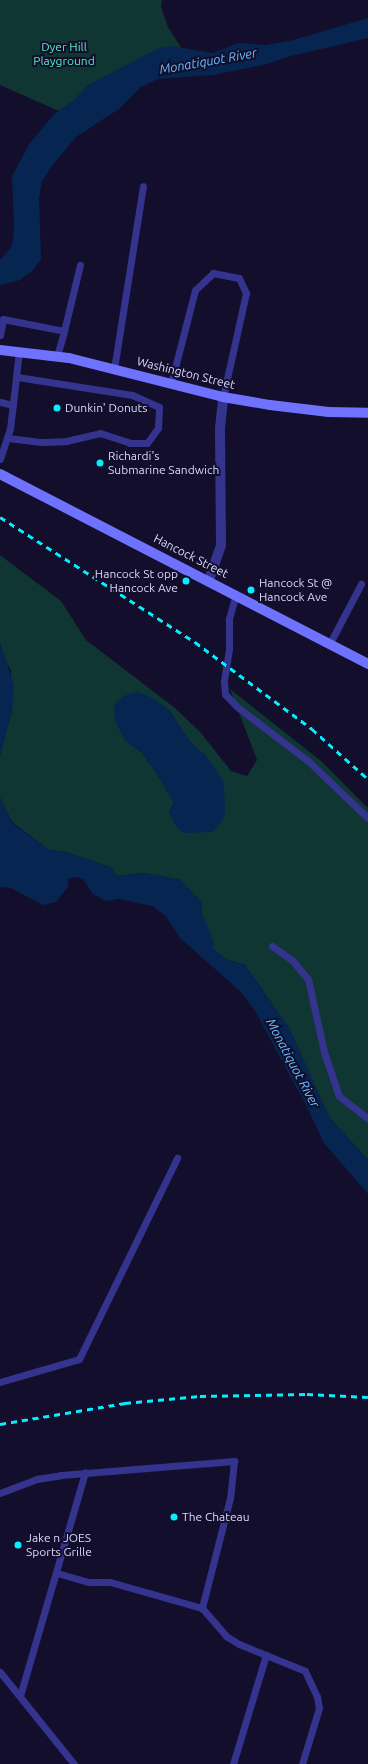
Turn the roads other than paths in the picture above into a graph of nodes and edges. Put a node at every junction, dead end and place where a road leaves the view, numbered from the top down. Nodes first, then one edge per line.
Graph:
1 (143, 186) dead end
2 (80, 264) dead end
3 (64, 331) junction
4 (0, 335) edge
5 (0, 350) edge
6 (19, 351) junction
7 (58, 356) junction
8 (114, 369) junction
9 (17, 377) junction
10 (170, 383) junction
11 (223, 397) junction
12 (0, 402) edge
13 (14, 405) junction
14 (368, 413) edge
15 (8, 438) junction
16 (0, 459) edge
17 (0, 474) edge
18 (209, 580) junction
19 (361, 584) dead end
20 (236, 594) junction
21 (330, 643) junction
22 (368, 664) edge
23 (368, 818) edge
24 (272, 946) dead end
25 (368, 1119) edge
26 (177, 1158) dead end
27 (0, 1382) edge
28 (85, 1472) junction
29 (0, 1494) edge
30 (57, 1573) junction
31 (202, 1608) junction
32 (266, 1655) junction
33 (0, 1672) edge
34 (20, 1696) junction
35 (74, 1764) edge
36 (233, 1764) edge
37 (302, 1764) edge

1 - 8 lane
2 - 3 lane
3 - 4 lane
3 - 7 lane
5 - 6 main road, Washington Street
6 - 7 main road, Washington Street
6 - 9 lane
7 - 8 main road, Washington Street
8 - 10 main road, Washington Street
9 - 13 lane
9 - 15 lane
10 - 11 main road, Washington Street
10 - 11 lane
11 - 14 main road, Washington Street
11 - 18 street
12 - 13 lane
13 - 15 lane
15 - 16 lane
17 - 18 main road, Hancock Street
18 - 20 main road, Hancock Street
19 - 21 lane
20 - 21 main road, Hancock Street
20 - 23 lane
21 - 22 main road, Hancock Street
24 - 25 lane
26 - 27 lane
28 - 29 lane
28 - 30 lane
28 - 31 lane
30 - 31 lane
30 - 34 lane
31 - 32 lane
32 - 36 lane
32 - 37 lane
33 - 34 lane
34 - 35 lane

